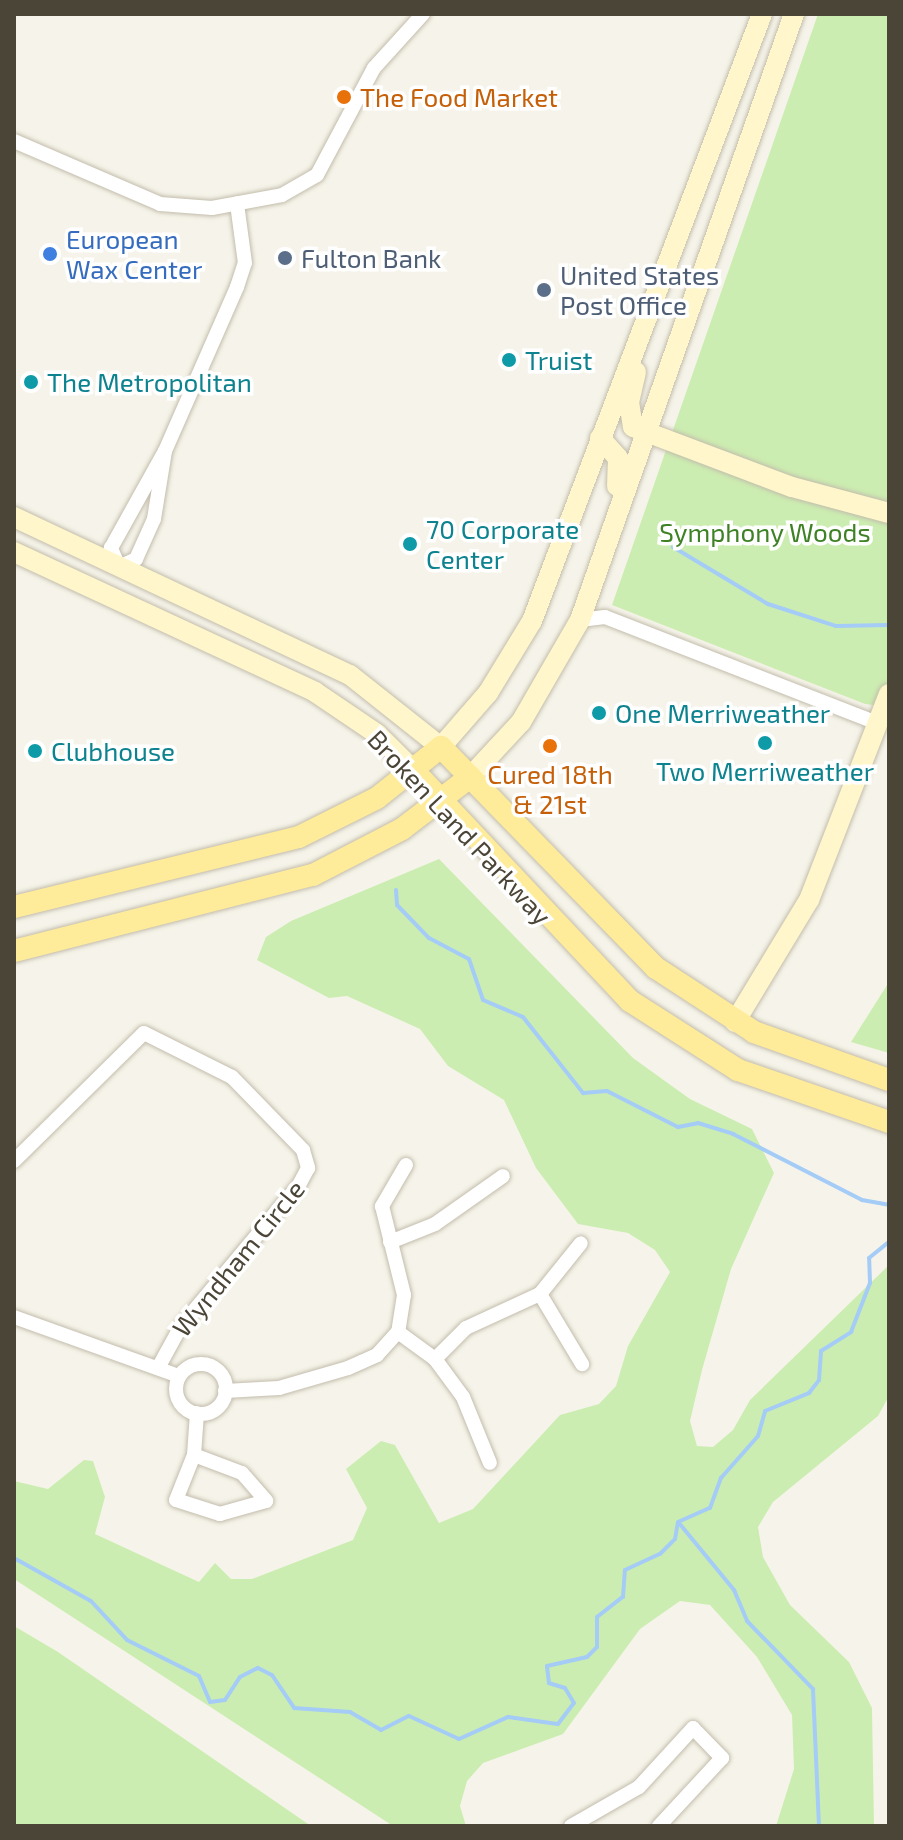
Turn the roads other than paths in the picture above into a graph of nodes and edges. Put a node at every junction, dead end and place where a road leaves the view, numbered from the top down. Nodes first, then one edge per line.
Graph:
1 (423, 14) edge
2 (762, 14) edge
3 (794, 14) edge
4 (717, 138) junction
5 (14, 141) edge
6 (708, 163) junction
7 (737, 171) junction
8 (237, 204) junction
9 (647, 317) junction
10 (678, 332) junction
11 (643, 432) junction
12 (600, 438) junction
13 (165, 451) junction
14 (889, 513) edge
15 (14, 517) edge
16 (608, 542) junction
17 (14, 552) edge
18 (119, 567) junction
19 (580, 620) junction
20 (889, 694) edge
21 (877, 723) junction
22 (441, 747) junction
23 (415, 772) junction
24 (470, 777) junction
25 (441, 802) junction
26 (14, 907) edge
27 (14, 951) edge
28 (735, 1022) junction
29 (889, 1080) edge
30 (889, 1122) edge
31 (14, 1161) edge
32 (406, 1165) dead end
33 (503, 1176) dead end
34 (390, 1242) junction
35 (581, 1243) dead end
36 (540, 1294) junction
37 (14, 1317) edge
38 (398, 1332) junction
39 (435, 1359) junction
40 (582, 1364) dead end
41 (158, 1368) junction
42 (179, 1376) junction
43 (225, 1391) junction
44 (197, 1413) junction
45 (194, 1455) junction
46 (490, 1463) dead end
47 (571, 1826) edge
48 (659, 1826) edge

1 - 8 street
2 - 4 main road
3 - 7 main road
4 - 6 main road
4 - 7 main road
5 - 8 street
6 - 9 main road
6 - 10 main road
7 - 10 main road
8 - 13 street
9 - 11 main road
9 - 12 main road
10 - 11 main road
11 - 14 main road
11 - 16 main road
12 - 16 main road
12 - 22 main road
13 - 18 street
13 - 18 street
15 - 18 main road, Broken Land Parkway
16 - 19 main road
17 - 23 main road, Broken Land Parkway
18 - 22 main road, Broken Land Parkway
19 - 21 street
19 - 24 main road
20 - 21 main road
21 - 28 main road
22 - 23 main road
22 - 24 main road, Broken Land Parkway
23 - 25 main road, Broken Land Parkway
23 - 26 main road
24 - 25 main road
24 - 28 main road, Broken Land Parkway
25 - 27 main road
25 - 30 main road, Broken Land Parkway
28 - 29 main road, Broken Land Parkway
31 - 41 street, Wyndham Circle
32 - 34 street
33 - 34 street
34 - 38 street
35 - 36 street
36 - 39 street
36 - 40 street
37 - 41 street
38 - 39 street
38 - 43 street
39 - 46 street
41 - 42 street
42 - 43 street
42 - 44 street
43 - 44 street
44 - 45 street
45 - 45 street
47 - 48 street

